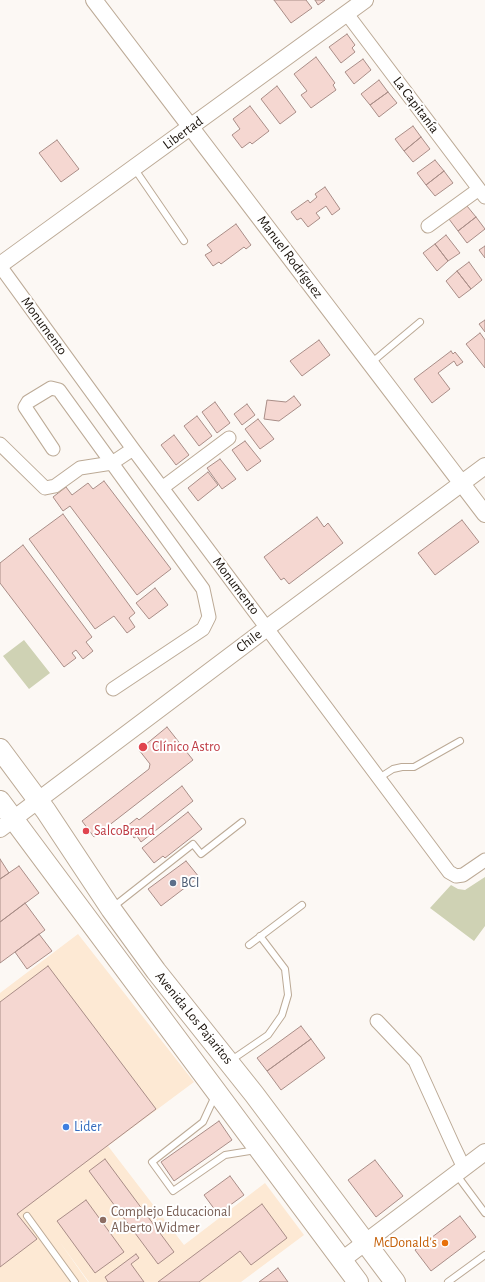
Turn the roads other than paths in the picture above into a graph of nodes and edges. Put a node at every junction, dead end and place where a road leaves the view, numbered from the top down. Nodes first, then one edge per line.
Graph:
1 (94, 0) edge
2 (365, 0) edge
3 (347, 14) junction
4 (191, 126) junction
5 (134, 168) junction
6 (482, 193) edge
7 (428, 226) dead end
8 (184, 241) dead end
9 (0, 266) edge
10 (420, 322) dead end
11 (370, 362) junction
12 (229, 438) dead end
13 (0, 444) edge
14 (53, 449) dead end
15 (133, 449) junction
16 (112, 463) junction
17 (485, 466) edge
18 (461, 483) junction
19 (162, 488) junction
20 (485, 514) edge
21 (267, 628) junction
22 (113, 689) dead end
23 (460, 741) dead end
24 (0, 749) edge
25 (379, 778) junction
26 (38, 800) junction
27 (0, 801) edge
28 (242, 822) dead end
29 (7, 824) edge
30 (485, 860) edge
31 (302, 905) dead end
32 (111, 909) junction
33 (260, 936) junction
34 (249, 945) dead end
35 (377, 1021) dead end
36 (229, 1062) junction
37 (217, 1091) junction
38 (260, 1149) junction
39 (485, 1152) edge
40 (460, 1171) junction
41 (485, 1213) edge
42 (27, 1216) dead end
43 (366, 1242) junction
44 (485, 1255) edge
45 (350, 1274) edge
46 (75, 1282) edge
47 (395, 1282) edge
48 (448, 1282) edge

1 - 4 street, Manuel Rodríguez
2 - 3 street, Libertad
3 - 4 street, Libertad
3 - 6 street, La Capitanía
4 - 5 street, Libertad
4 - 11 street, Manuel Rodríguez
5 - 8 lane
5 - 9 street, Libertad
6 - 7 street
9 - 15 street, Monumento
10 - 11 lane
11 - 18 street, Manuel Rodríguez
12 - 19 street
13 - 16 street
14 - 16 street
15 - 16 street
15 - 19 street, Monumento
16 - 22 street
17 - 18 street, Chile
18 - 20 street, Manuel Rodríguez
18 - 21 street, Chile
19 - 21 street, Monumento
21 - 25 street, Monumento
21 - 26 street, Chile
23 - 25 lane
24 - 26 main road, Avenida Los Pajaritos
25 - 30 street, Monumento
26 - 29 street, Chile
26 - 32 main road, Avenida Los Pajaritos
27 - 29 main road, Avenida Los Pajaritos
28 - 32 lane
29 - 37 main road, Avenida Los Pajaritos
31 - 33 lane
32 - 36 main road, Avenida Los Pajaritos
33 - 34 lane
33 - 36 lane
35 - 40 street
36 - 43 main road, Avenida Los Pajaritos
37 - 38 main road, Avenida Los Pajaritos
37 - 38 lane
38 - 45 main road, Avenida Los Pajaritos
39 - 40 street
40 - 41 lane
40 - 43 street
42 - 46 lane
43 - 45 street
43 - 47 main road, Avenida Los Pajaritos
44 - 48 lane

